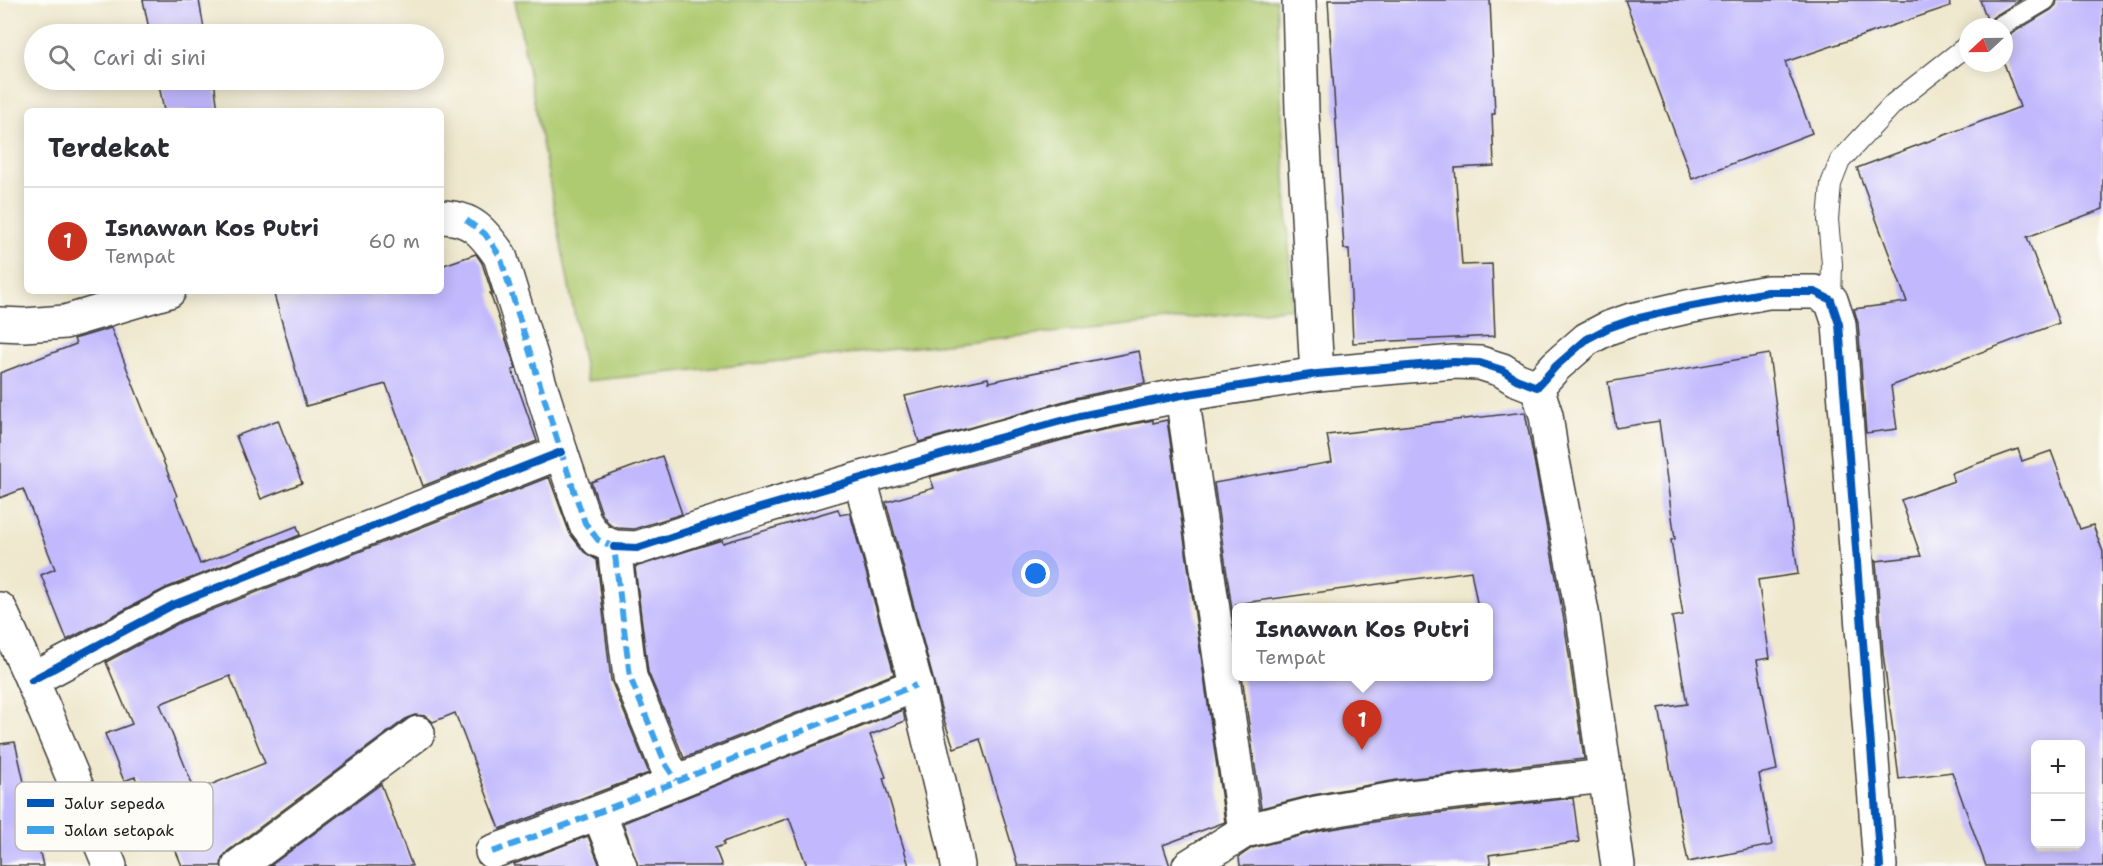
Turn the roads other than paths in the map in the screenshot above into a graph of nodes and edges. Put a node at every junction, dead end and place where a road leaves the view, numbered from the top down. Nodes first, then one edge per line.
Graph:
1 (1299, 0) edge
2 (2045, 0) edge
3 (2013, 19) edge
4 (1959, 52) edge
5 (444, 217) edge
6 (159, 294) edge
7 (1832, 300) junction
8 (0, 324) edge
9 (1317, 374) junction
10 (1537, 387) junction
11 (1182, 395) junction
12 (561, 452) junction
13 (860, 479) junction
14 (614, 548) junction
15 (0, 609) edge
16 (32, 680) junction
17 (916, 685) junction
18 (418, 733) dead end
19 (1606, 776) junction
20 (676, 780) junction
21 (75, 782) edge
22 (599, 813) junction
23 (1245, 831) junction
24 (104, 851) edge
25 (492, 852) dead end
26 (110, 866) edge
27 (239, 866) edge
28 (620, 866) edge
29 (958, 866) edge
30 (1189, 866) edge
31 (1618, 866) edge
32 (1880, 866) edge

1 - 9 street
2 - 3 lane
4 - 7 lane
5 - 12 street
6 - 8 street
7 - 10 street
7 - 32 street
9 - 10 street
9 - 11 street
10 - 19 street
11 - 13 street
11 - 23 street
12 - 14 street
12 - 16 street
13 - 14 street
13 - 17 street
14 - 20 street
15 - 16 street
16 - 21 street
17 - 20 street
17 - 29 street
18 - 27 street
19 - 23 street
19 - 31 street
20 - 22 street
22 - 25 street
22 - 28 street
23 - 30 street
24 - 26 street

